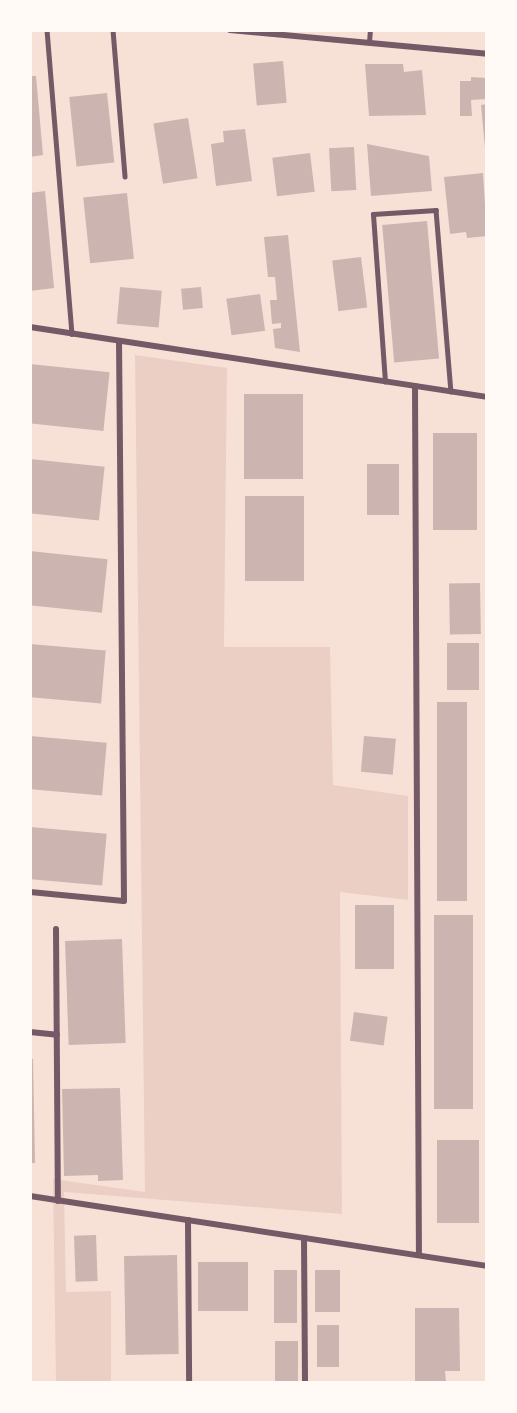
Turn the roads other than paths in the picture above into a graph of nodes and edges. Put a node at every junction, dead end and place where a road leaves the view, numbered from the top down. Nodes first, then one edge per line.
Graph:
1 (47, 30) edge
2 (113, 30) edge
3 (230, 30) edge
4 (370, 30) edge
5 (369, 43) junction
6 (487, 54) edge
7 (126, 177) dead end
8 (30, 327) edge
9 (72, 334) junction
10 (119, 341) junction
11 (385, 382) junction
12 (415, 386) junction
13 (452, 392) junction
14 (487, 397) edge
15 (30, 892) edge
16 (56, 929) dead end
17 (30, 1032) edge
18 (57, 1035) junction
19 (30, 1196) edge
20 (58, 1201) junction
21 (188, 1220) junction
22 (304, 1238) junction
23 (419, 1255) junction
24 (487, 1266) edge
25 (189, 1383) edge
26 (305, 1383) edge

1 - 9 lane
2 - 7 lane
3 - 5 street
4 - 5 lane
5 - 6 street
8 - 9 street
9 - 10 street
10 - 11 street
10 - 15 street
11 - 12 street
11 - 13 lane
12 - 13 street
12 - 23 street
13 - 14 street
16 - 18 street
17 - 18 street
18 - 20 street
19 - 20 street
20 - 21 street
21 - 22 street
21 - 25 street
22 - 23 street
22 - 26 street
23 - 24 street

